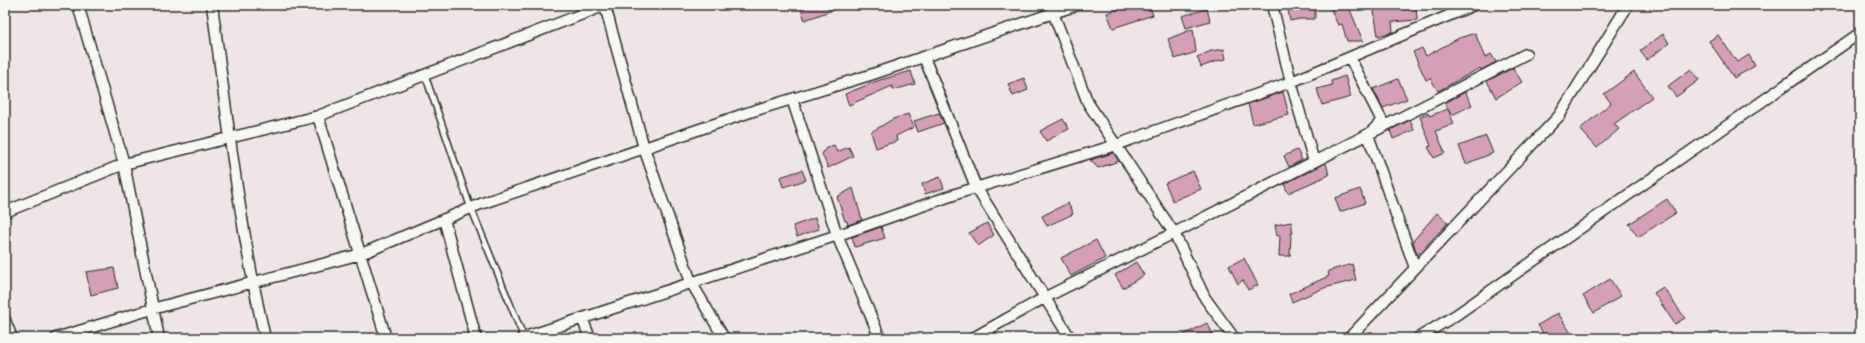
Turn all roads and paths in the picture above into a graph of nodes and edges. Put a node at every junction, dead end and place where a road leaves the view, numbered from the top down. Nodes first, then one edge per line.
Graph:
1 (78, 5) edge
2 (212, 5) edge
3 (606, 5) edge
4 (1077, 5) edge
5 (1272, 5) edge
6 (1474, 5) edge
7 (1628, 5) edge
8 (1051, 9) edge
9 (1860, 32) edge
10 (1526, 54) dead end
11 (924, 57) junction
12 (1350, 58) junction
13 (425, 75) junction
14 (1291, 82) junction
15 (792, 99) junction
16 (318, 116) junction
17 (1368, 135) junction
18 (230, 138) junction
19 (1116, 145) junction
20 (644, 148) junction
21 (1314, 162) junction
22 (124, 164) junction
23 (976, 187) junction
24 (471, 208) junction
25 (5, 212) edge
26 (444, 219) junction
27 (1174, 233) junction
28 (837, 235) junction
29 (361, 254) junction
30 (1415, 268) junction
31 (691, 282) junction
32 (252, 283) junction
33 (1044, 298) junction
34 (152, 309) junction
35 (582, 318) junction
36 (5, 320) edge
37 (12, 338) edge
38 (56, 338) edge
39 (159, 338) edge
40 (265, 338) edge
41 (386, 338) edge
42 (476, 338) edge
43 (524, 338) edge
44 (590, 338) edge
45 (724, 338) edge
46 (880, 338) edge
47 (973, 338) edge
48 (1070, 338) edge
49 (1234, 338) edge
50 (1349, 338) edge
51 (1418, 338) edge

1 - 22 street
2 - 18 street
3 - 13 street
3 - 20 street
4 - 8 street
5 - 14 street
6 - 12 street
7 - 30 street
8 - 11 street
8 - 19 street
9 - 51 street
10 - 17 street
11 - 15 street
11 - 23 street
12 - 14 street
12 - 17 street
13 - 16 street
13 - 24 lane
14 - 19 street
14 - 21 street
15 - 20 street
15 - 28 street
16 - 18 street
16 - 29 street
17 - 21 street
17 - 30 street
18 - 22 street
18 - 32 street
19 - 23 street
19 - 27 street
20 - 24 street
20 - 31 street
21 - 27 street
22 - 25 street
22 - 34 street
23 - 28 street
23 - 33 street
24 - 26 street
24 - 43 lane
26 - 29 street
26 - 42 street
27 - 33 street
27 - 49 street
28 - 31 street
28 - 46 street
29 - 32 street
29 - 41 street
30 - 50 street
31 - 35 street
31 - 45 street
32 - 34 street
32 - 40 street
33 - 47 street
33 - 48 street
34 - 38 street
34 - 39 street
35 - 43 street
35 - 44 street
36 - 37 street

